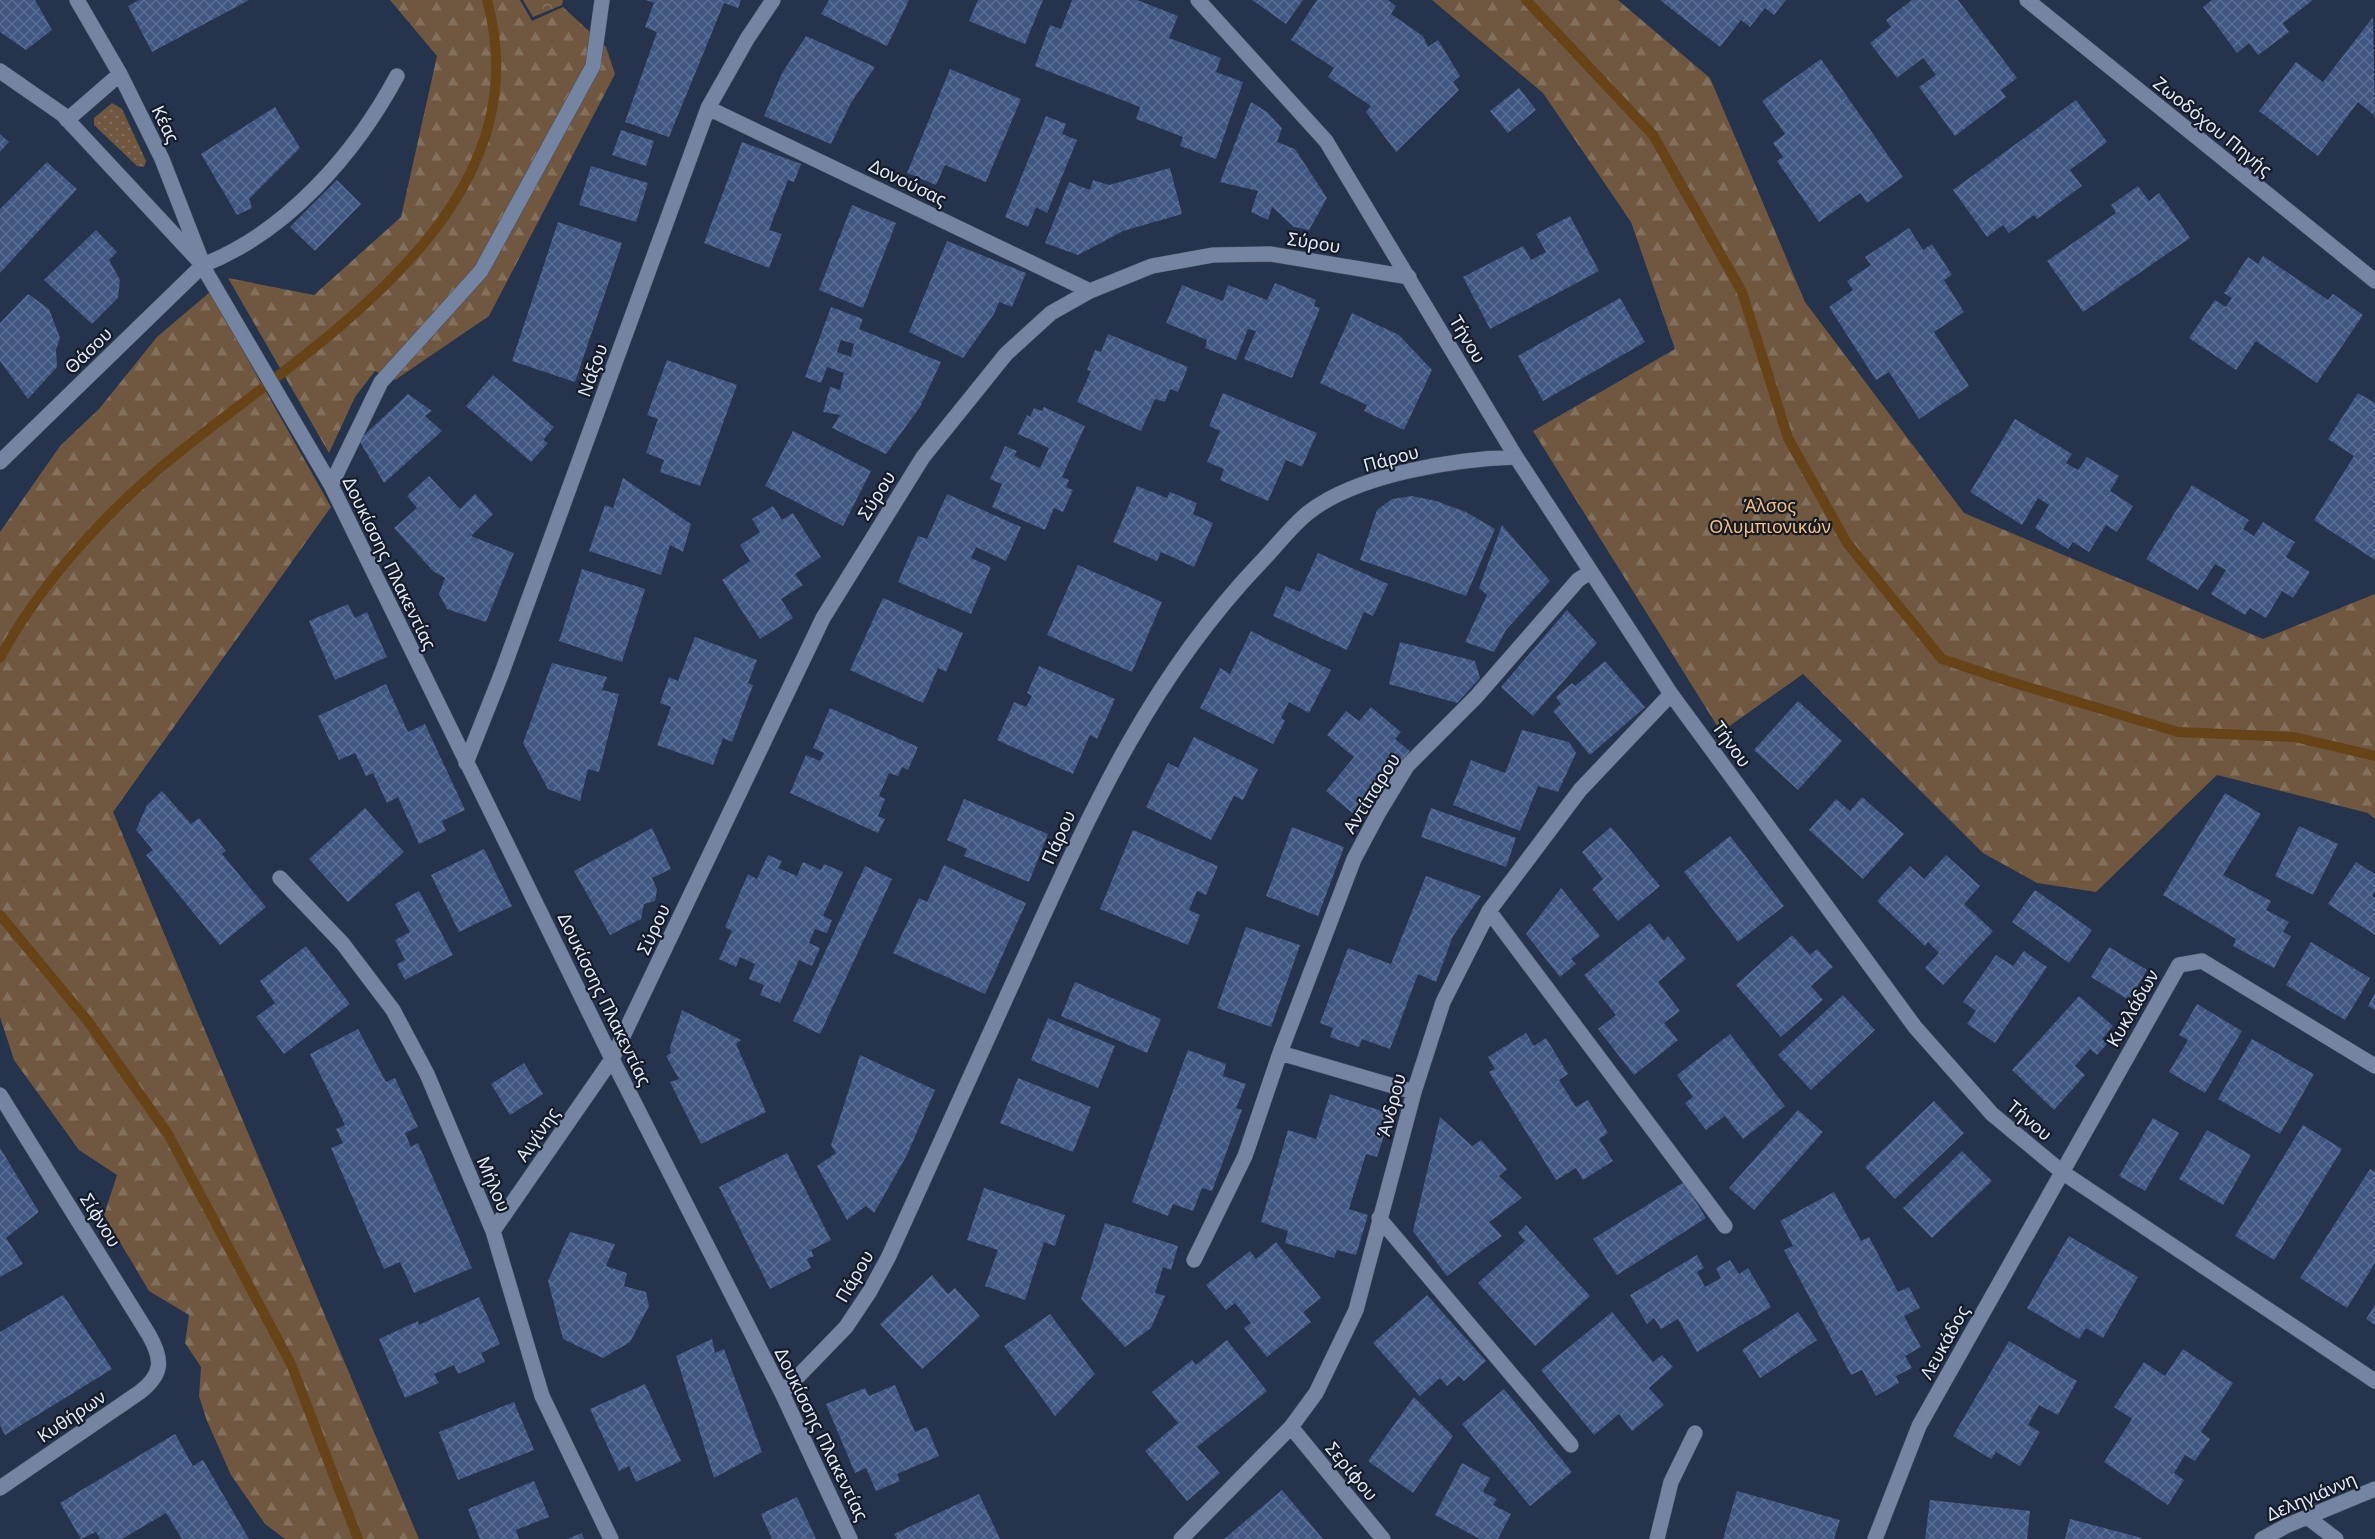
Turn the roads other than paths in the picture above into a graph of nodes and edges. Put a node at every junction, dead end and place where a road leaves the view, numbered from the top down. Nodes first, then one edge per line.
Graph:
1 (77, 0) edge
2 (602, 0) edge
3 (773, 0) edge
4 (1198, 0) edge
5 (2027, 0) edge
6 (0, 71) edge
7 (120, 74) junction
8 (397, 76) dead end
9 (708, 108) junction
10 (67, 120) junction
11 (204, 268) junction
12 (1409, 277) junction
13 (2375, 281) edge
14 (1090, 291) junction
15 (1516, 457) junction
16 (0, 462) edge
17 (328, 481) junction
18 (1590, 572) junction
19 (1671, 694) junction
20 (466, 763) junction
21 (280, 878) dead end
22 (1489, 911) junction
23 (1280, 1053) junction
24 (612, 1059) junction
25 (2375, 1066) edge
26 (1414, 1092) junction
27 (0, 1095) edge
28 (2062, 1172) junction
29 (1379, 1218) junction
30 (1725, 1226) dead end
31 (493, 1231) junction
32 (1194, 1260) dead end
33 (159, 1370) joint
34 (2375, 1381) edge
35 (782, 1393) junction
36 (1291, 1427) junction
37 (1695, 1433) dead end
38 (1571, 1445) dead end
39 (0, 1488) edge
40 (2375, 1490) edge
41 (2307, 1517) junction
42 (611, 1539) edge
43 (850, 1539) edge
44 (1181, 1539) edge
45 (1383, 1539) edge
46 (1657, 1539) edge
47 (1875, 1539) edge
48 (2262, 1539) edge
49 (2336, 1539) edge

1 - 7 street, Κέας
2 - 17 street
3 - 9 street, Νάξου
4 - 12 street, Τήνου
5 - 13 street, Ζωοδόχου Πηγής
6 - 10 street
7 - 10 street
7 - 11 street, Κέας
8 - 11 street, Θάσου
9 - 14 street, Δονούσας
9 - 20 street, Νάξου
10 - 11 street
11 - 16 street, Θάσου
11 - 17 street, Δουκίσσης Πλακεντίας
12 - 14 street, Σύρου
12 - 15 street, Τήνου
14 - 24 street, Σύρου
15 - 18 street, Τήνου
15 - 35 street, Πάρου
17 - 20 street, Δουκίσσης Πλακεντίας
18 - 19 street, Τήνου
18 - 23 street, Αντίπαρου
19 - 22 street, Άνδρου
19 - 28 street, Τήνου
20 - 24 street, Δουκίσσης Πλακεντίας
21 - 31 street, Μήλου
22 - 26 street, Άνδρου
22 - 30 street
23 - 26 street
23 - 32 street, Αντίπαρου
24 - 31 street, Αιγίνης
24 - 35 street, Δουκίσσης Πλακεντίας
25 - 28 street, Κυκλάδων
26 - 29 street, Άνδρου
27 - 33 street, Σίφνου
28 - 34 street, Τήνου
28 - 47 street, Λευκάδος
29 - 36 street, Άνδρου
29 - 38 street
31 - 42 street, Μήλου
33 - 39 street, Κυθήρων
35 - 43 street, Δουκίσσης Πλακεντίας
36 - 44 street, Άνδρου
36 - 45 street, Σερίφου
37 - 46 street
40 - 41 street, Δεληγιάννη
41 - 48 street, Δεληγιάννη
41 - 49 street

